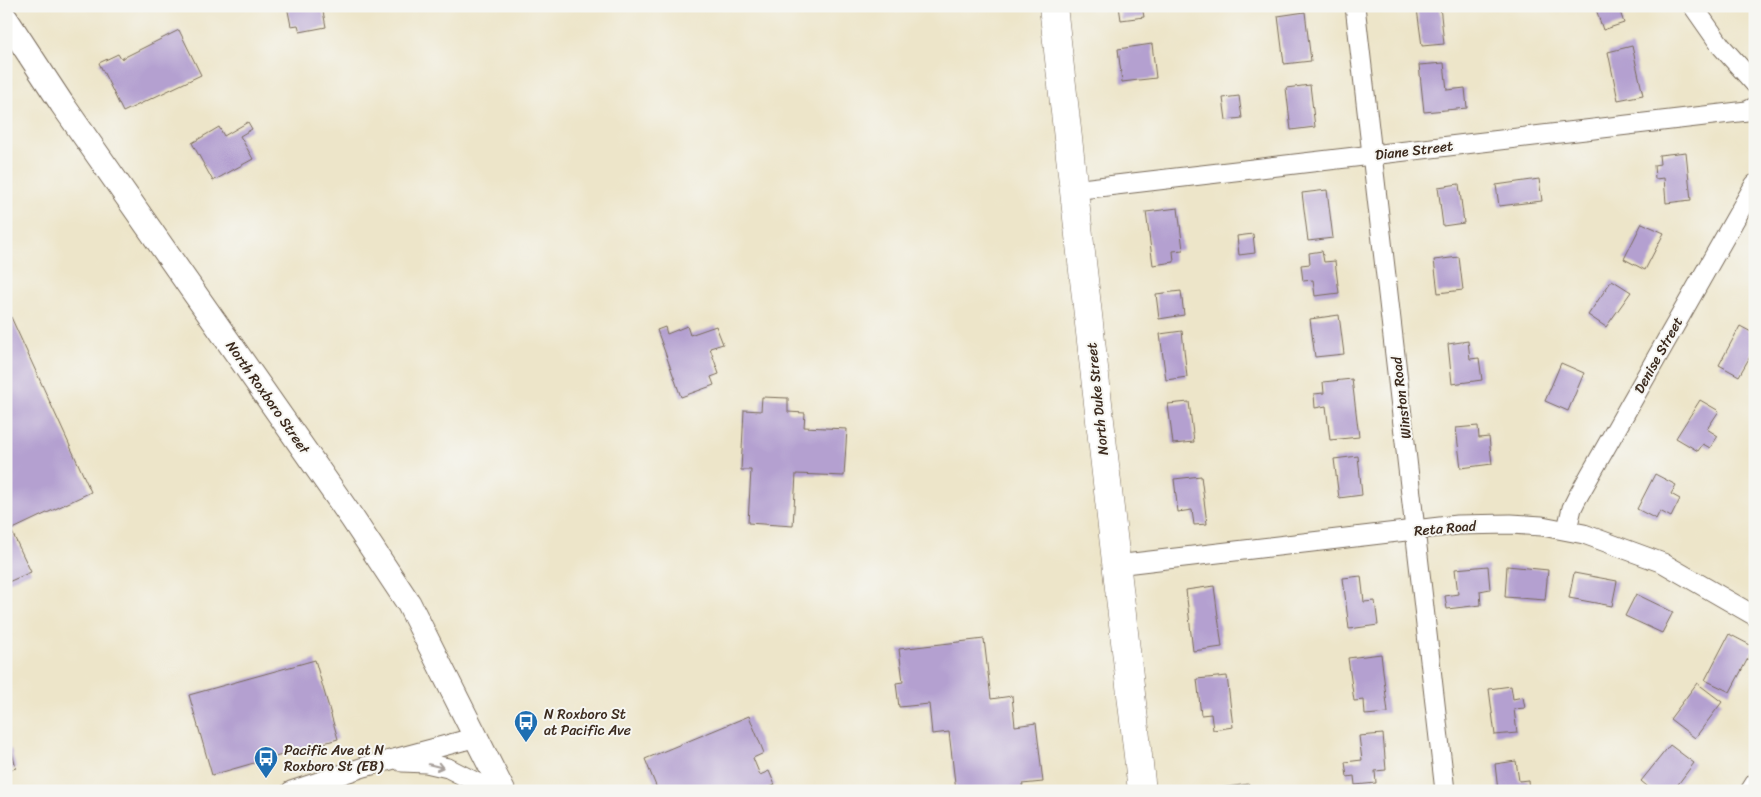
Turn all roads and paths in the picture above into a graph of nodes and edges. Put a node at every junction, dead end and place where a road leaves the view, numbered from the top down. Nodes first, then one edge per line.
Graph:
1 (1053, 6) edge
2 (1355, 6) edge
3 (1693, 6) edge
4 (6, 19) edge
5 (1755, 84) edge
6 (1755, 108) edge
7 (1372, 154) junction
8 (1755, 184) edge
9 (1074, 190) junction
10 (1416, 530) junction
11 (1567, 530) junction
12 (1116, 565) junction
13 (1755, 616) edge
14 (477, 737) junction
15 (388, 761) junction
16 (1755, 783) edge
17 (290, 791) edge
18 (494, 791) edge
19 (503, 791) edge
20 (1142, 791) edge
21 (1445, 791) edge
22 (1750, 791) edge

1 - 9 highway, North Duke Street
2 - 7 street, Winston Road
3 - 5 street
4 - 14 main road, North Roxboro Street
6 - 7 street, Diane Street
7 - 9 street, Diane Street
7 - 10 street, Winston Road
8 - 11 street, Denise Street
9 - 12 highway, North Duke Street
10 - 11 street, Reta Road
10 - 12 street, Reta Road
10 - 21 street, Winston Road
11 - 13 street, Reta Road
12 - 20 highway, North Duke Street
14 - 15 street
14 - 19 main road, North Roxboro Street
15 - 17 street
15 -> 18 street
16 - 22 street

